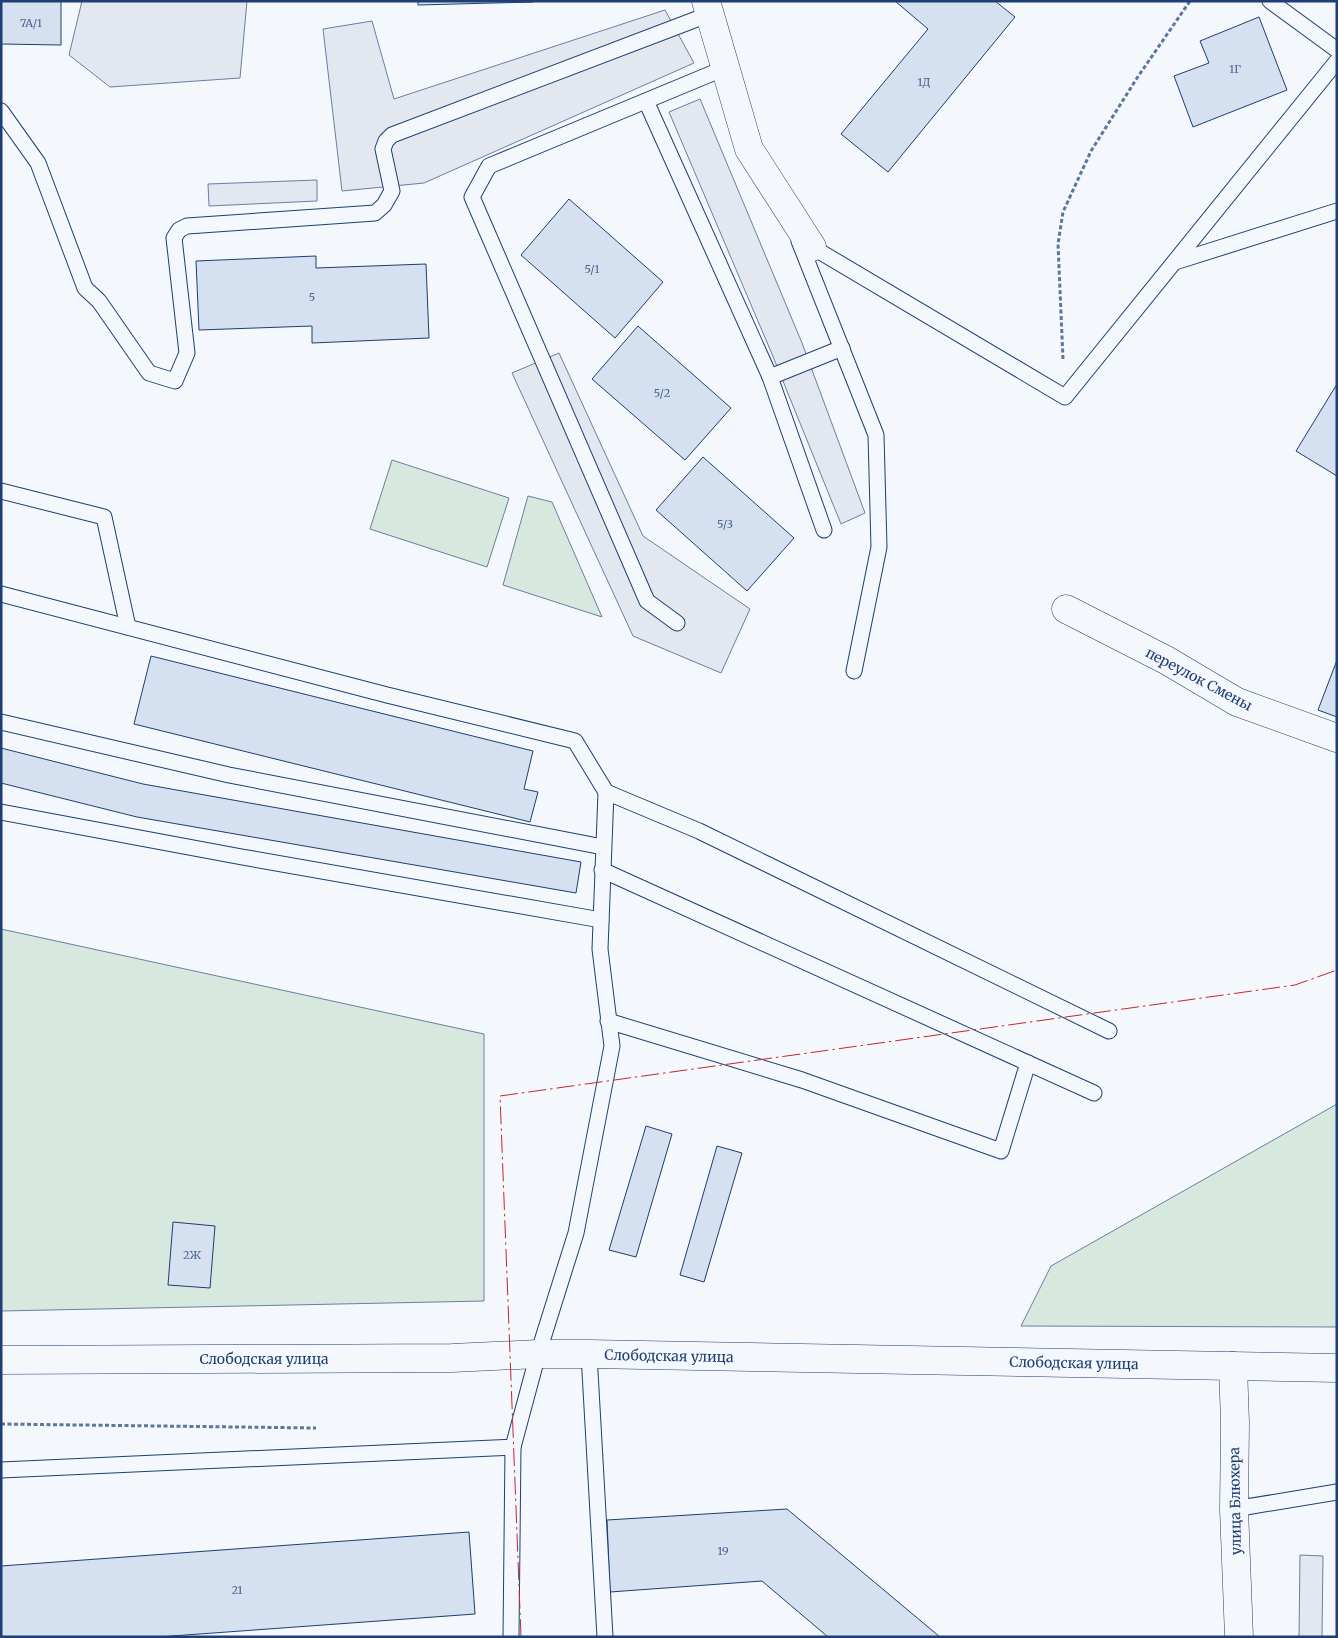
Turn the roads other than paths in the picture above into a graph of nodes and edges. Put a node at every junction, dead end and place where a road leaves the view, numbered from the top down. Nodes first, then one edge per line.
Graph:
1 (1270, 1) edge
2 (708, 8) edge
3 (1337, 50) edge
4 (1337, 61) edge
5 (725, 68) junction
6 (646, 101) junction
7 (1, 111) edge
8 (782, 200) junction
9 (1337, 211) edge
10 (812, 247) joint
11 (1175, 262) junction
12 (842, 348) junction
13 (770, 377) junction
14 (1, 491) edge
15 (824, 530) dead end
16 (1, 594) edge
17 (1066, 609) dead end
18 (677, 623) dead end
19 (128, 627) junction
20 (854, 671) dead end
21 (1, 722) edge
22 (1337, 738) edge
23 (606, 792) junction
24 (1, 812) edge
25 (604, 847) junction
26 (602, 870) junction
27 (601, 920) junction
28 (608, 1021) junction
29 (1109, 1031) dead end
30 (1028, 1063) junction
31 (1094, 1093) dead end
32 (538, 1354) junction
33 (589, 1354) junction
34 (1, 1360) edge
35 (1233, 1366) junction
36 (1337, 1368) edge
37 (513, 1447) junction
38 (1, 1470) edge
39 (1337, 1492) edge
40 (1234, 1509) junction
41 (511, 1637) edge
42 (604, 1637) edge
43 (1239, 1637) edge

1 - 3 lane
2 - 5 street
2 - 7 lane
4 - 11 lane
5 - 6 lane
5 - 8 street
6 - 13 lane
6 - 18 lane
8 - 10 street
8 - 12 lane
9 - 11 lane
10 - 11 lane
12 - 13 lane
12 - 20 lane
13 - 15 lane
14 - 19 lane
16 - 19 lane
17 - 22 street, переулок Смены
19 - 23 lane
21 - 25 lane
23 - 25 lane
23 - 29 lane
24 - 27 lane
25 - 26 lane
26 - 27 lane
26 - 30 lane
27 - 28 lane
28 - 30 lane
28 - 32 lane
30 - 31 lane
32 - 33 street, Слободская улица
32 - 34 street, Слободская улица
32 - 37 lane
33 - 35 street, Слободская улица
33 - 42 lane
35 - 36 street, Слободская улица
35 - 40 street, улица Блюхера
37 - 38 lane
37 - 41 lane
39 - 40 lane
40 - 43 street, улица Блюхера

